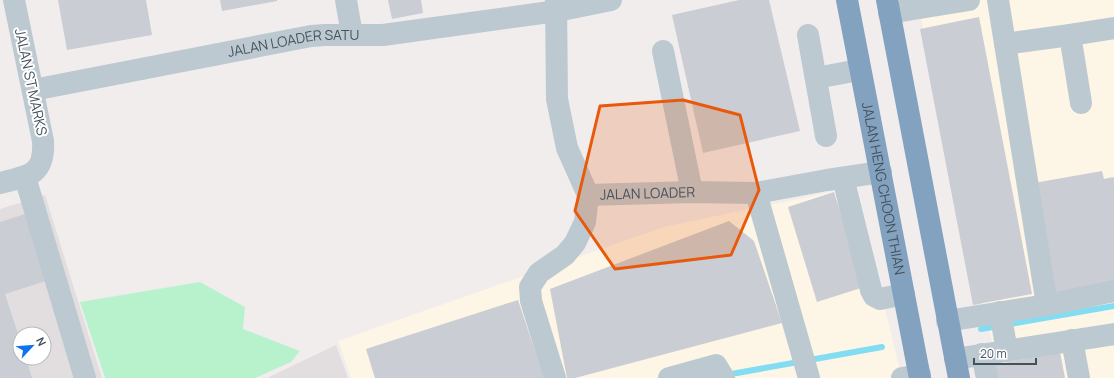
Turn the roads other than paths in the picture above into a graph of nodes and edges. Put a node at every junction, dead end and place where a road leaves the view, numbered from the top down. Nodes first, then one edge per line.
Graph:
1 (14, 0) edge
2 (346, 0) edge
3 (611, 0) edge
4 (847, 0) edge
5 (969, 0) edge
6 (998, 0) edge
7 (556, 6) edge
8 (888, 6) edge
9 (1114, 28) edge
10 (352, 35) junction
11 (808, 35) dead end
12 (1070, 35) junction
13 (1005, 44) junction
14 (663, 52) dead end
15 (859, 70) junction
16 (816, 78) junction
17 (33, 90) junction
18 (1081, 103) dead end
19 (826, 136) dead end
20 (33, 170) junction
21 (881, 172) junction
22 (843, 178) junction
23 (0, 183) edge
24 (692, 192) junction
25 (756, 193) junction
26 (588, 195) junction
27 (1114, 291) edge
28 (904, 294) junction
29 (1047, 304) junction
30 (1000, 314) junction
31 (947, 321) junction
32 (1114, 334) edge
33 (1072, 340) junction
34 (1006, 351) junction
35 (982, 354) junction
36 (806, 367) edge
37 (957, 368) edge
38 (722, 374) edge
39 (914, 377) edge
40 (85, 378) edge
41 (554, 378) edge
42 (669, 378) edge
43 (987, 378) edge
44 (1079, 378) edge

1 - 17 street, JALAN ST MARKS
2 - 10 street
3 - 7 street, JALAN LOADER SATU
4 - 15 highway, JALAN HENG CHOON THIAN
5 - 8 street
6 - 13 street
7 - 10 street, JALAN LOADER SATU
7 - 26 street, JALAN LOADER
8 - 31 highway
9 - 12 street
10 - 17 street, JALAN LOADER SATU
11 - 16 street
12 - 13 street
12 - 18 street
13 - 29 street
14 - 24 street
15 - 16 street
15 - 21 highway, JALAN HENG CHOON THIAN
16 - 19 street
17 - 20 street, JALAN ST MARKS
20 - 23 street
20 - 40 street
21 - 22 street, JALAN LOADER
21 - 28 highway, JALAN HENG CHOON THIAN
22 - 25 street, JALAN LOADER
22 - 28 street
24 - 25 street, JALAN LOADER
24 - 26 street, JALAN LOADER
25 - 36 street
26 - 41 street
27 - 29 street
28 - 39 highway, JALAN HENG CHOON THIAN
29 - 30 street
30 - 31 street
30 - 34 street
31 - 37 highway
32 - 33 street
33 - 34 street
33 - 44 street
34 - 35 street
35 - 37 street
35 - 43 street
38 - 42 street

